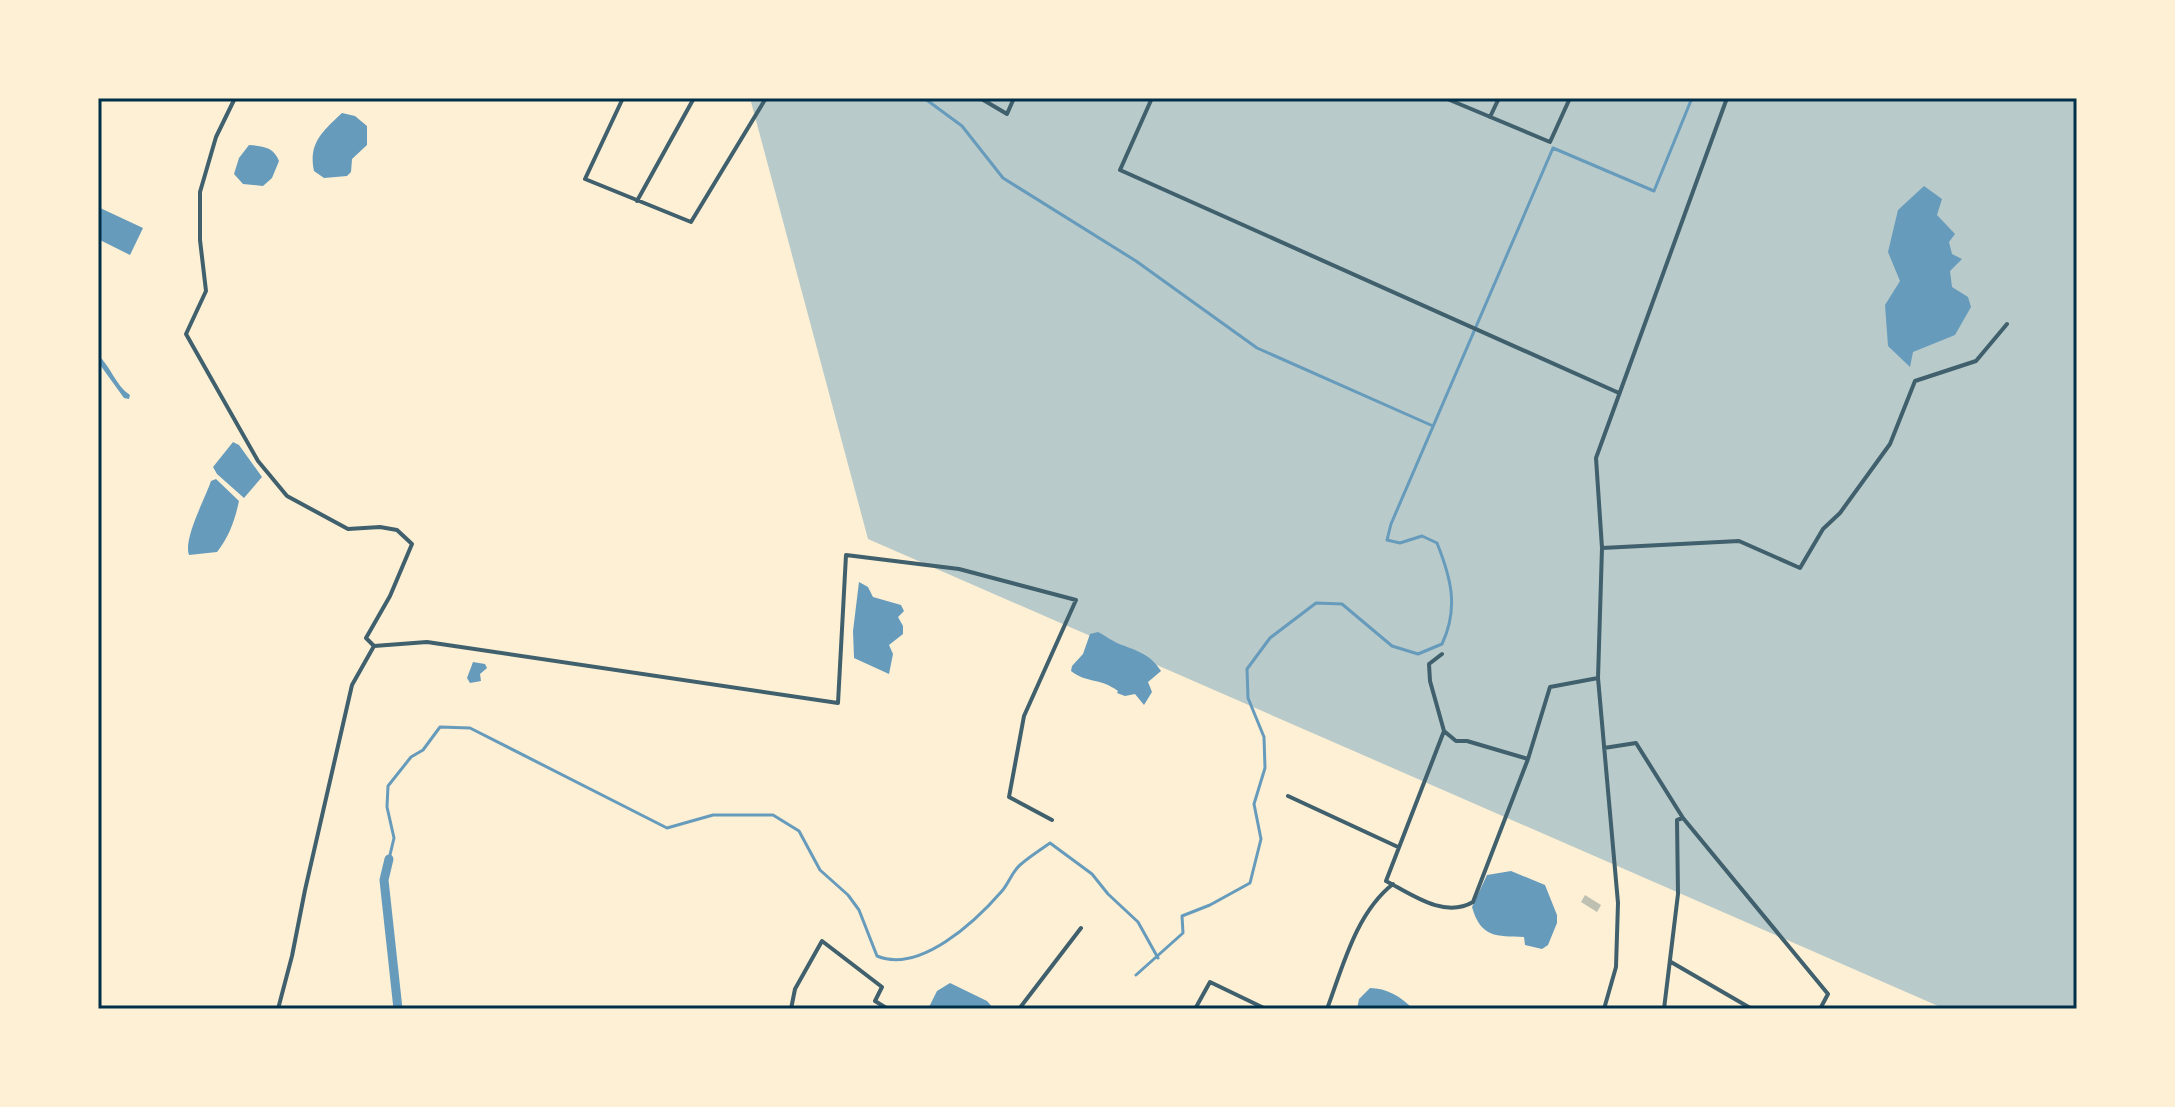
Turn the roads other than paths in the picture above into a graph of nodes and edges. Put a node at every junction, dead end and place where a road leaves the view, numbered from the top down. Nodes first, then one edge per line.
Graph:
1 (235, 98) edge
2 (623, 98) edge
3 (694, 98) edge
4 (766, 98) edge
5 (980, 98) edge
6 (1014, 98) edge
7 (1152, 98) edge
8 (1445, 98) edge
9 (1499, 98) edge
10 (1570, 98) edge
11 (1727, 98) edge
12 (1490, 117) junction
13 (637, 201) junction
14 (2007, 324) dead end
15 (1619, 393) junction
16 (1602, 548) junction
17 (374, 646) junction
18 (1442, 654) dead end
19 (1598, 678) junction
20 (1444, 731) junction
21 (1604, 748) junction
22 (1528, 759) junction
23 (1288, 796) dead end
24 (1683, 818) junction
25 (1052, 820) dead end
26 (1399, 847) junction
27 (1393, 884) junction
28 (1081, 928) dead end
29 (1670, 962) junction
30 (278, 1009) edge
31 (791, 1009) edge
32 (888, 1009) edge
33 (1019, 1009) edge
34 (1195, 1009) edge
35 (1266, 1009) edge
36 (1327, 1009) edge
37 (1604, 1009) edge
38 (1664, 1009) edge
39 (1752, 1009) edge
40 (1820, 1009) edge

1 - 17 street
2 - 13 street
3 - 13 street
4 - 13 street
5 - 6 street
7 - 15 street
8 - 12 street
9 - 12 street
10 - 12 street
11 - 15 street
14 - 16 street
15 - 16 street
16 - 19 street
17 - 25 street
17 - 30 street
18 - 20 street
19 - 21 street
19 - 22 street
20 - 22 street
20 - 26 street
21 - 24 street
21 - 37 street
22 - 27 street
23 - 26 street
24 - 29 street
24 - 40 street
26 - 27 street
27 - 36 street
28 - 33 street
29 - 38 street
29 - 39 street
31 - 32 street
34 - 35 street

